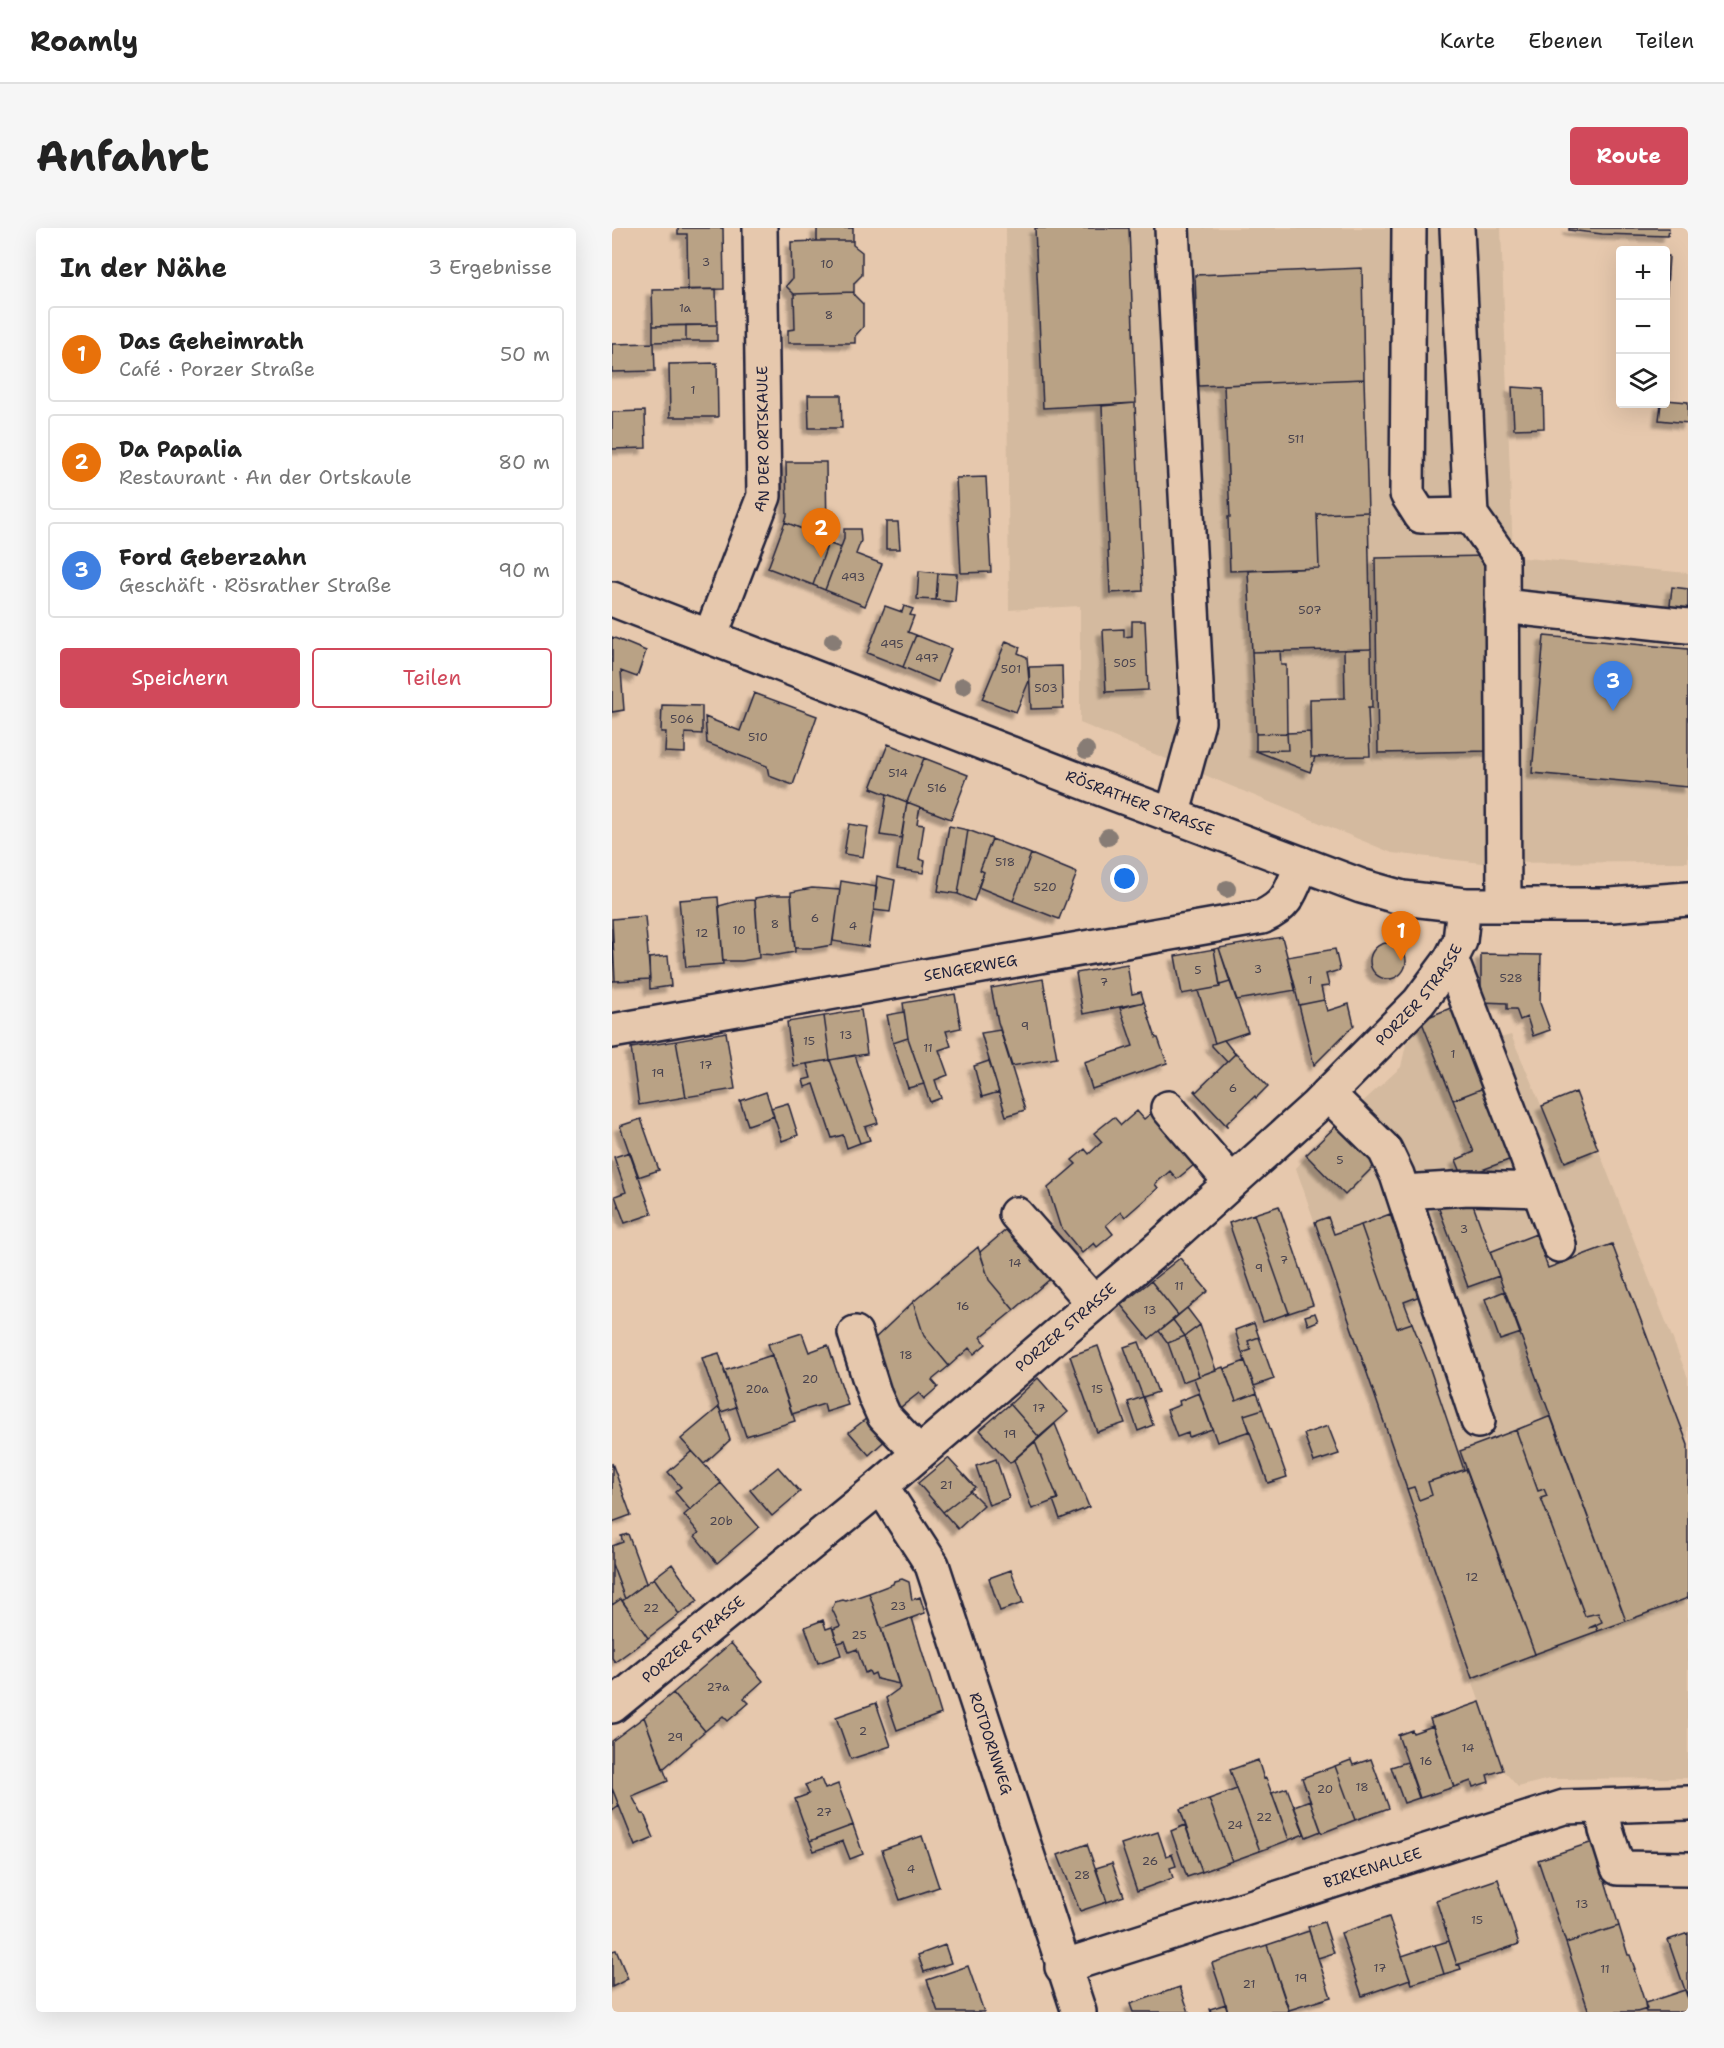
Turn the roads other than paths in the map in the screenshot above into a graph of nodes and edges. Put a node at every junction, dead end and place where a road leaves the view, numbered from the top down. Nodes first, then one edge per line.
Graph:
1 (760, 228) edge
2 (1172, 228) edge
3 (1409, 228) edge
4 (1457, 228) edge
5 (1471, 515) junction
6 (612, 599) edge
7 (1502, 606) junction
8 (1688, 626) edge
9 (710, 638) junction
10 (1172, 816) junction
11 (1302, 864) junction
12 (1688, 899) edge
13 (1464, 905) junction
14 (1504, 905) junction
15 (1451, 959) junction
16 (612, 1031) edge
17 (1328, 1094) junction
18 (1168, 1108) dead end
19 (1231, 1182) junction
20 (1539, 1190) junction
21 (1403, 1192) junction
22 (1016, 1214) dead end
23 (1559, 1245) dead end
24 (1094, 1303) junction
25 (855, 1332) dead end
26 (1478, 1421) dead end
27 (919, 1453) junction
28 (881, 1486) junction
29 (612, 1706) edge
30 (1688, 1803) edge
31 (1602, 1806) junction
32 (1688, 1869) edge
33 (1062, 1967) junction
34 (1078, 2012) edge

1 - 9 street, AN DER ORTSKAULE
2 - 10 street
3 - 5 street
4 - 5 street
5 - 7 street
6 - 9 street, RÖSRATHER STRASSE
7 - 8 street
7 - 14 street
9 - 10 street, RÖSRATHER STRASSE
10 - 11 street, RÖSRATHER STRASSE
11 - 13 street, RÖSRATHER STRASSE
11 - 16 street, SENGERWEG
12 - 14 street, RÖSRATHER STRASSE
13 - 14 street, RÖSRATHER STRASSE
13 - 15 street, PORZER STRASSE
15 - 17 street, PORZER STRASSE
15 - 20 street
17 - 19 street, PORZER STRASSE
17 - 21 street
18 - 19 street
19 - 24 street, PORZER STRASSE
20 - 21 street
20 - 23 street
21 - 26 street
22 - 24 street
24 - 27 street, PORZER STRASSE
25 - 27 street
27 - 28 street, PORZER STRASSE
28 - 29 street, PORZER STRASSE
28 - 33 street, ROTDORNWEG
30 - 31 street, BIRKENALLEE
31 - 32 street
31 - 33 street, BIRKENALLEE
33 - 34 street, ROTDORNWEG

